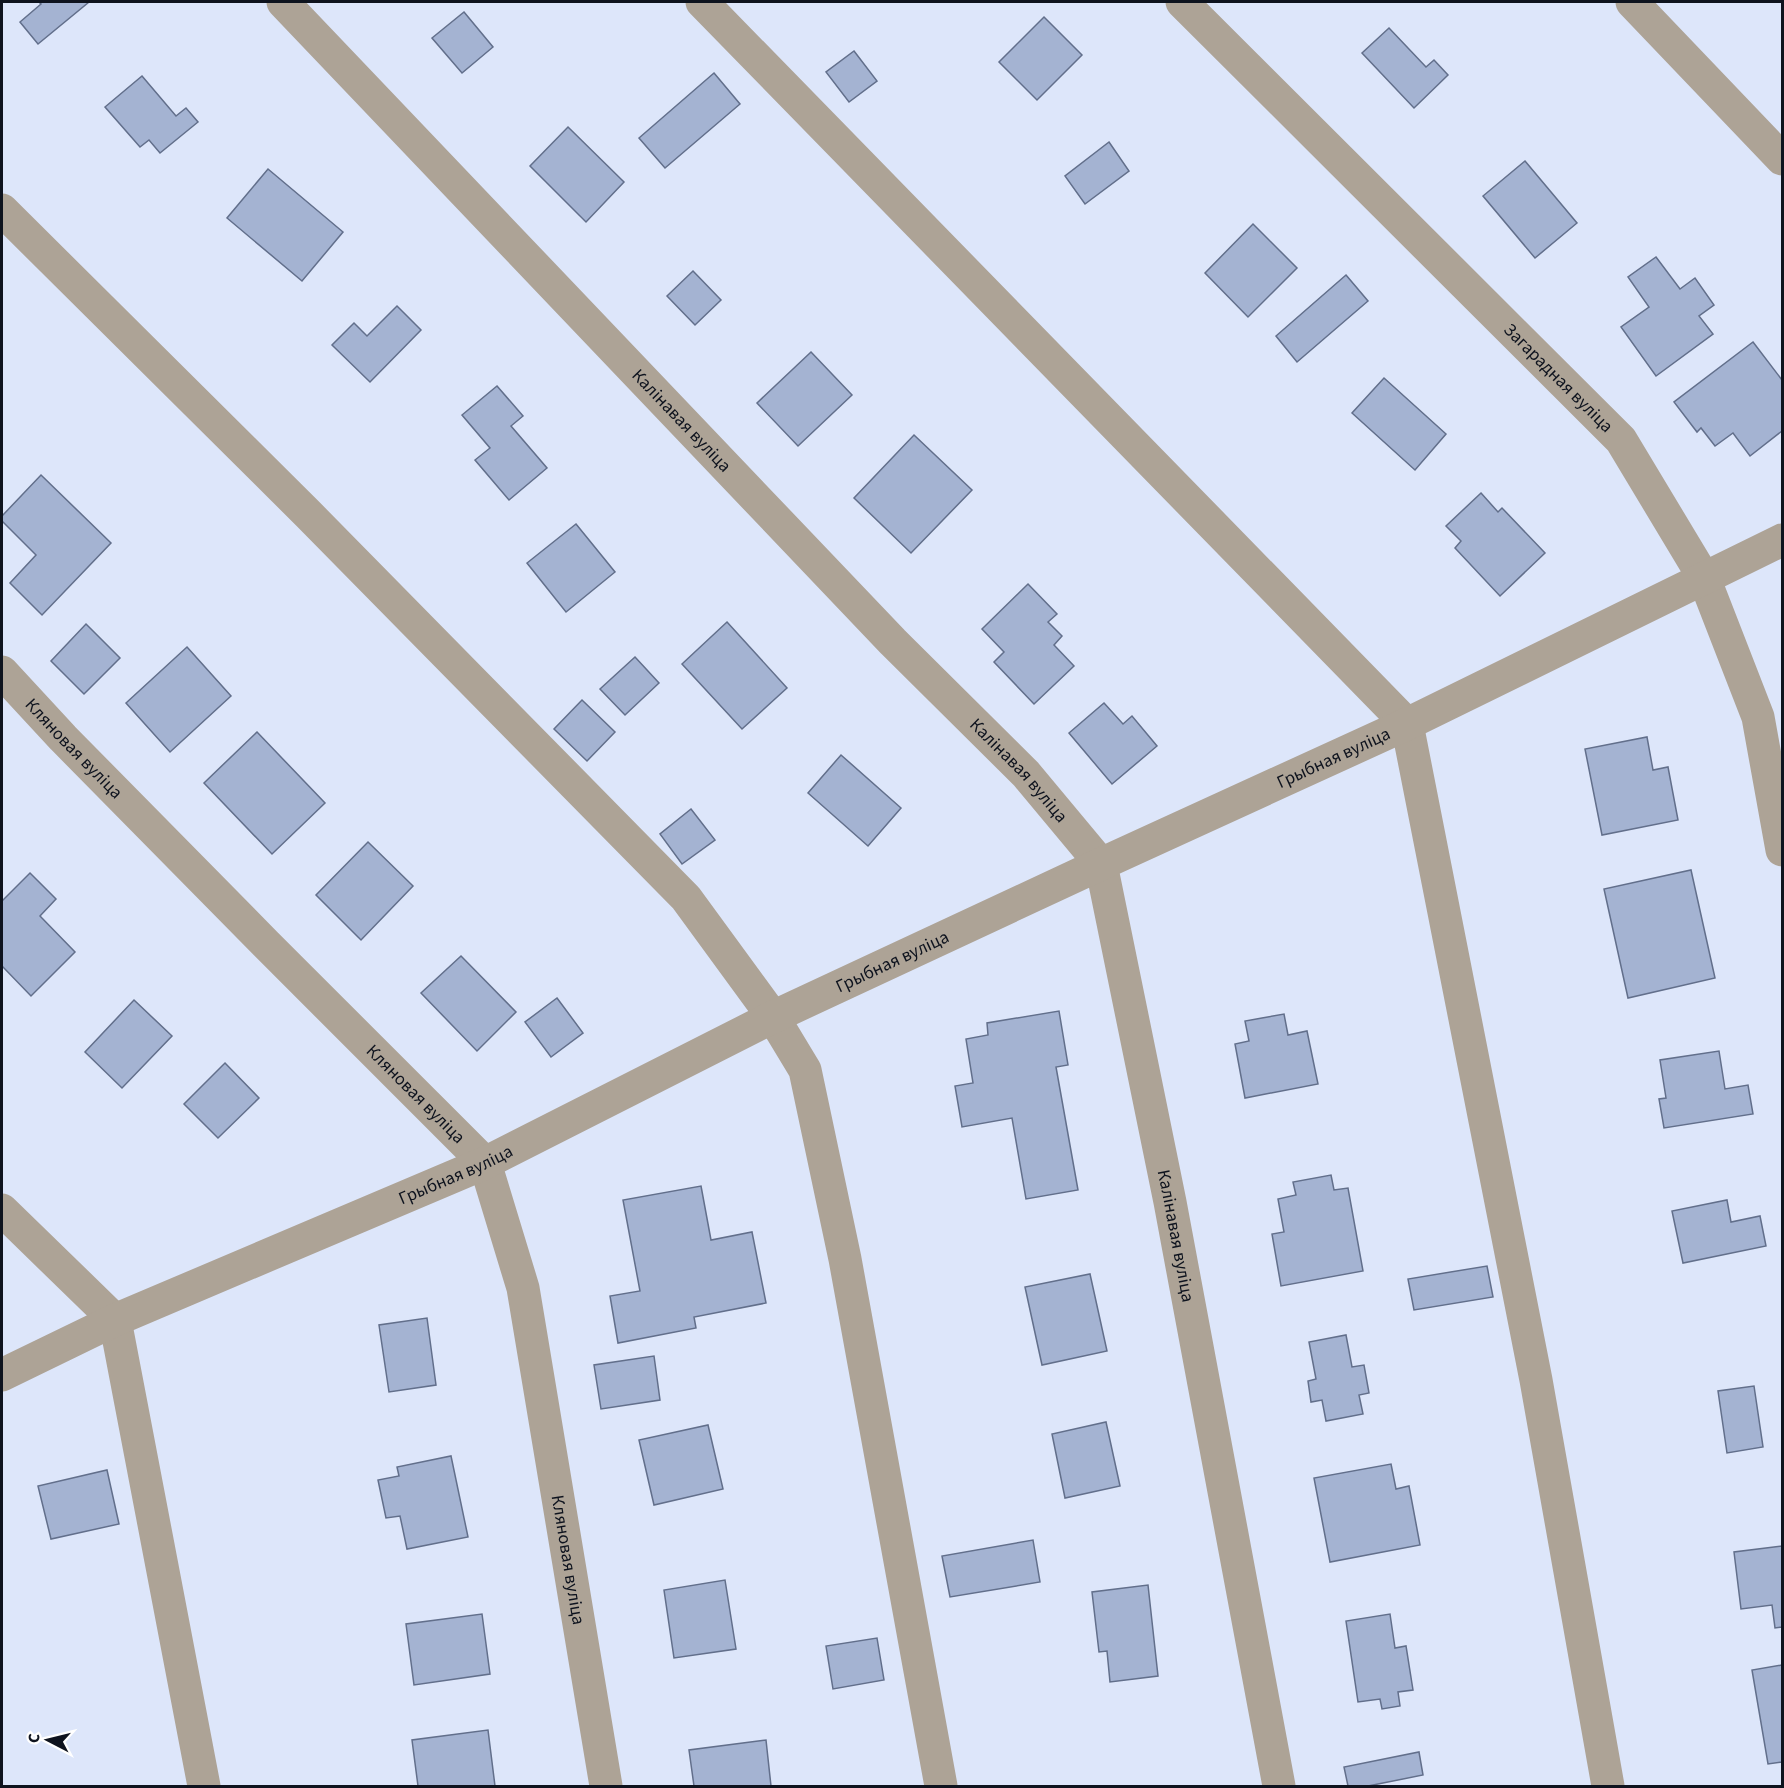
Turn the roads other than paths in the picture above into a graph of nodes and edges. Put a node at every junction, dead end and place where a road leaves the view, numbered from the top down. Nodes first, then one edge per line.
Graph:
1 (283, 2) edge
2 (702, 2) edge
3 (1182, 2) edge
4 (1632, 2) edge
5 (1782, 159) edge
6 (2, 210) edge
7 (1782, 540) edge
8 (1704, 578) junction
9 (2, 672) edge
10 (1407, 724) junction
11 (1782, 850) edge
12 (1101, 864) junction
13 (773, 1017) junction
14 (486, 1163) junction
15 (2, 1210) edge
16 (115, 1320) junction
17 (2, 1375) edge
18 (204, 1786) edge
19 (606, 1786) edge
20 (941, 1786) edge
21 (1279, 1786) edge
22 (1608, 1786) edge

1 - 12 street, Калінавая вуліца
2 - 10 street
3 - 8 street, Загарадная вуліца
4 - 5 street
6 - 13 street
7 - 8 street, Грыбная вуліца
8 - 10 street, Грыбная вуліца
8 - 11 street, Загарадная вуліца
9 - 14 street, Кляновая вуліца
10 - 12 street, Грыбная вуліца
10 - 22 street
12 - 13 street, Грыбная вуліца
12 - 21 street, Калінавая вуліца
13 - 14 street, Грыбная вуліца
13 - 20 street
14 - 16 street, Грыбная вуліца
14 - 19 street, Кляновая вуліца
15 - 16 street
16 - 17 street, Грыбная вуліца
16 - 18 street

